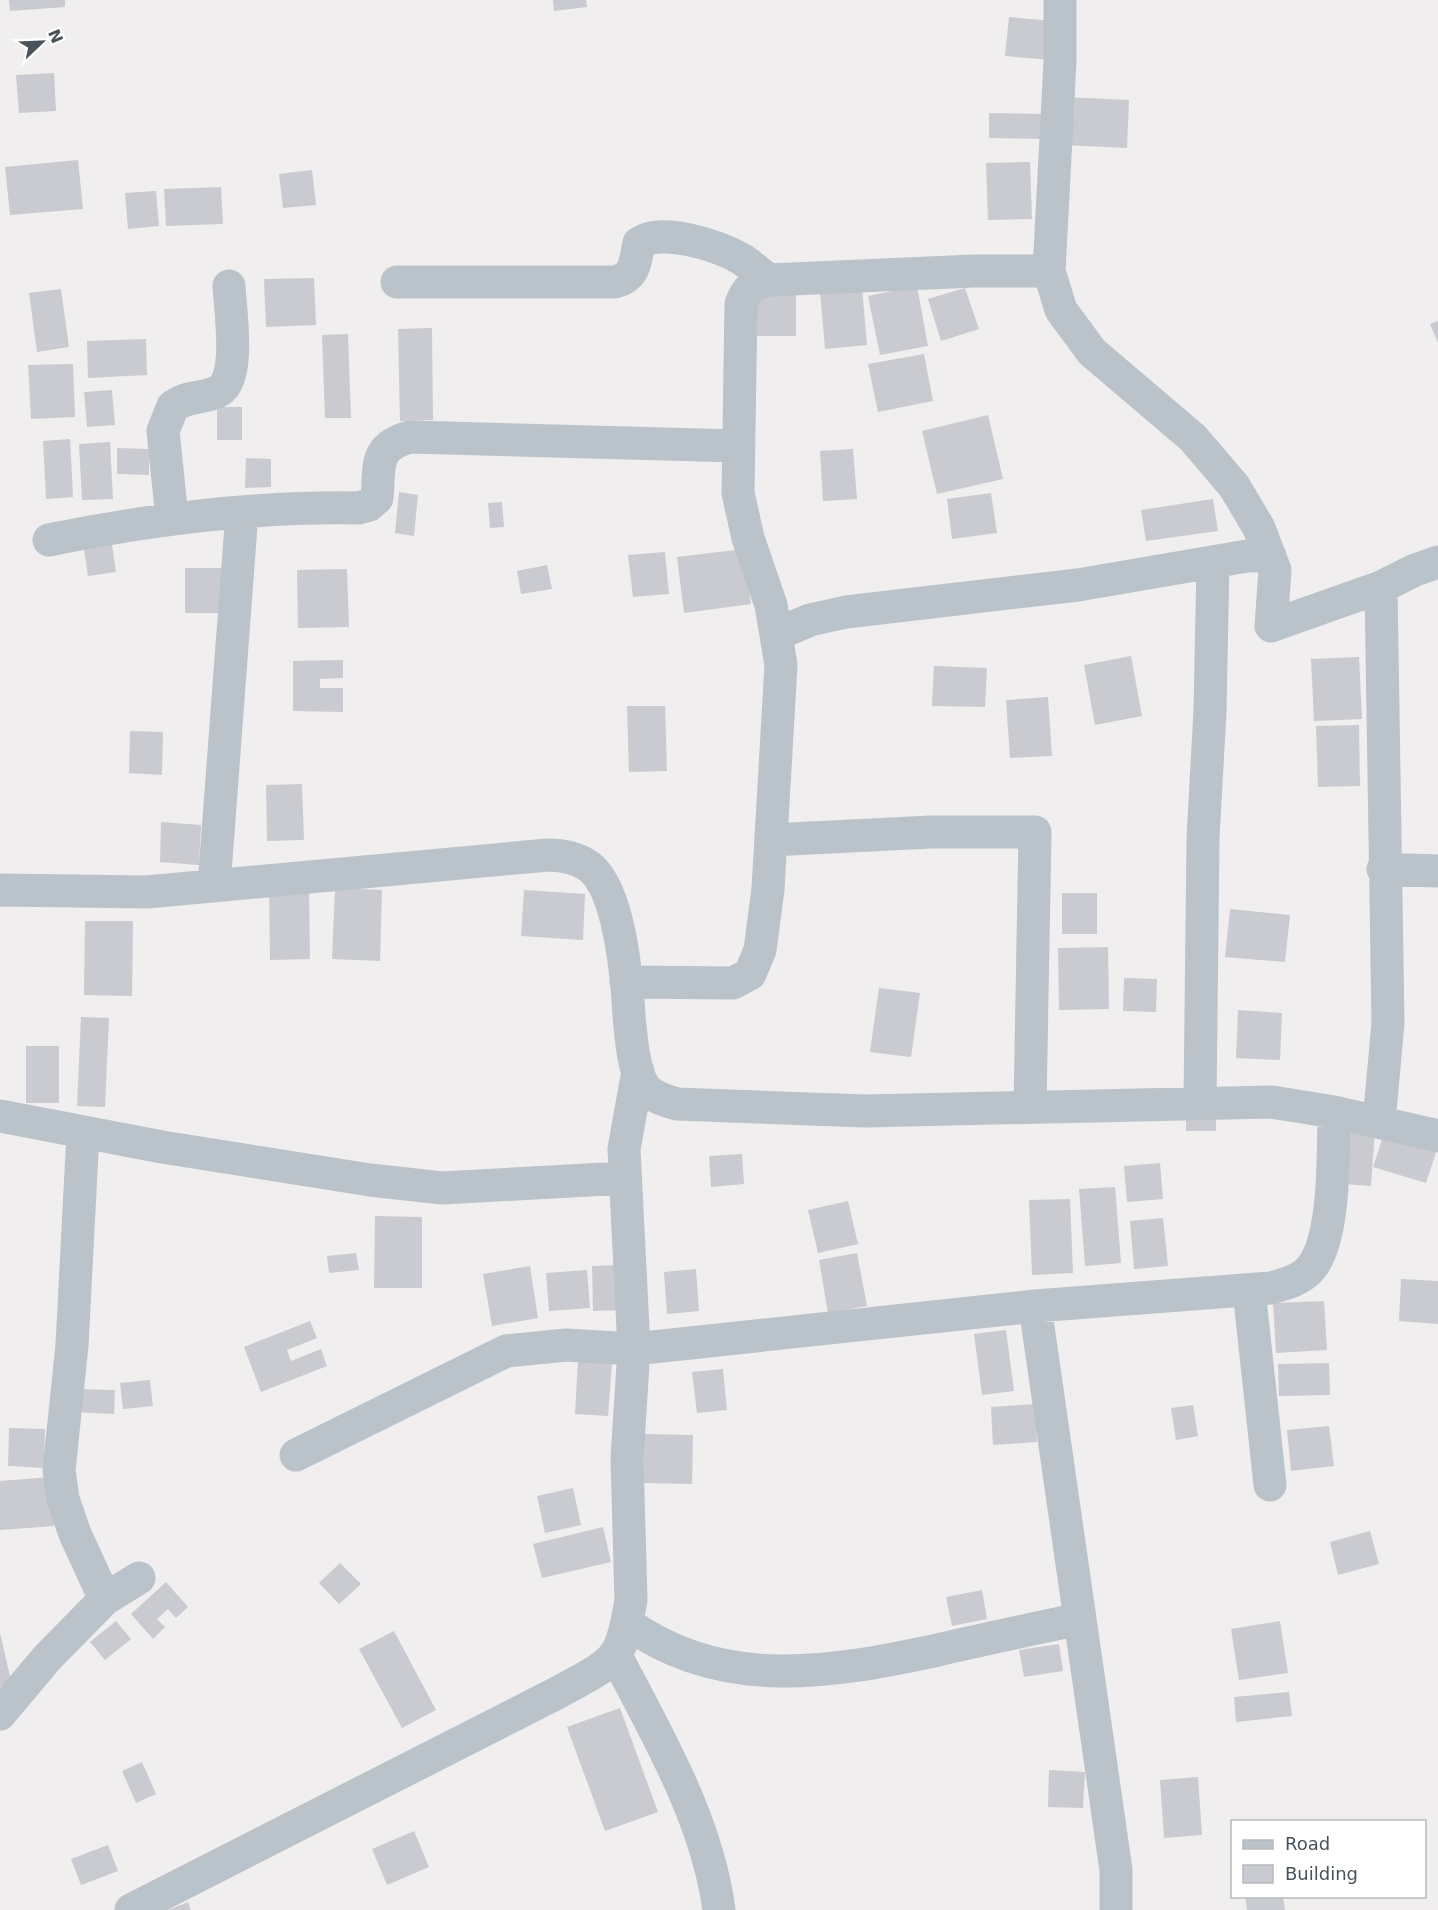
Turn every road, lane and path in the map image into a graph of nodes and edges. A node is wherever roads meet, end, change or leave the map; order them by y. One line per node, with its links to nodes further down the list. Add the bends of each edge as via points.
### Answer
1 (1060, 0): 2 (street)
2 (1048, 272): 3 (street, via 974,271); 10 (street, via 1060,310 1074,330 1092,351 1193,438 1234,486 1259,528)
3 (769, 280): 4 (street, via 742,259 707,245 648,236 639,243 632,273 615,282); 6 (street, via 753,284 741,304)
4 (397, 282)
5 (229, 286): 8 (street, via 233,364 226,387 173,406 163,431)
6 (739, 446): 7 (street, via 410,437 395,441 384,451 378,464 377,498 369,505); 14 (street, via 741,515)
7 (242, 512): 8 (street); 18 (street)
8 (172, 518): 9 (street)
9 (49, 540)
10 (1270, 556): 11 (street); 13 (street, via 1275,570 1271,626)
11 (1213, 562): 14 (street, via 1078,585 846,612 810,620); 22 (street, via 1203,838)
12 (1438, 562): 13 (street)
13 (1381, 588): 16 (street)
14 (777, 634): 15 (street, via 781,665)
15 (771, 840): 20 (street, via 760,950 750,974 733,983); 23 (street, via 932,832 1035,832)
16 (1383, 869): 17 (street); 26 (street, via 1388,1023)
17 (1438, 871)
18 (214, 886): 19 (street, via 147,892); 20 (street, via 566,855 589,866 604,885 611,902)
19 (0, 890)
20 (626, 982): 21 (street, via 631,1042)
21 (638, 1071): 23 (street, via 646,1090 677,1104 865,1111); 29 (street, via 624,1149)
22 (1200, 1103): 23 (street); 24 (street, via 1272,1102)
23 (1030, 1107)
24 (1334, 1112): 26 (street); 30 (street, via 1328,1230 1320,1251 1312,1267 1292,1283)
25 (0, 1116): 27 (street)
26 (1379, 1122): 28 (street)
27 (83, 1133): 29 (street, via 442,1188); 36 (street, via 72,1345 59,1470 63,1499 75,1534)
28 (1438, 1136)
29 (624, 1178): 32 (street)
30 (1249, 1290): 31 (street); 34 (street)
31 (1035, 1306): 32 (street); 37 (street)
32 (634, 1349): 33 (street, via 566,1345 507,1351); 38 (street, via 627,1458 631,1600)
33 (296, 1455)
34 (1270, 1485)
35 (139, 1578): 36 (street)
36 (105, 1599): 40 (street, via 47,1658)
37 (1080, 1619): 38 (street, via 856,1667 804,1672 760,1672 695,1658 655,1643); 43 (street, via 1116,1870)
38 (627, 1623): 39 (street)
39 (615, 1654): 41 (street, via 555,1694); 42 (street, via 651,1721 694,1817)
40 (0, 1714)
41 (131, 1910)
42 (719, 1910)
43 (1116, 1910)

